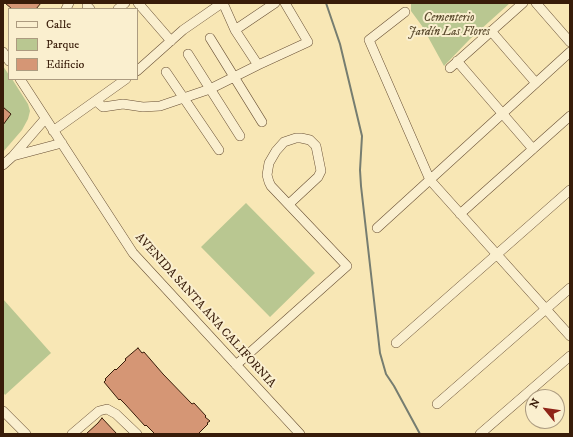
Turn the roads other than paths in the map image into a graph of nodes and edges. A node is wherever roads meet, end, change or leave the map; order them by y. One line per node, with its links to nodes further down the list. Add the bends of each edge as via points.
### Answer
1 (138, 3): 11 (street)
2 (223, 3): 8 (street); 11 (street, via 193,22)
3 (276, 3): 8 (street)
4 (285, 3): 16 (street, via 308,42)
5 (523, 3): 9 (street)
6 (536, 3): 12 (street)
7 (405, 12): 38 (street, via 369,40)
8 (235, 30): 16 (street)
9 (491, 31): 15 (street); 23 (street)
10 (210, 38): 20 (street)
11 (171, 41): 17 (street)
12 (570, 42)
13 (570, 52): 23 (street)
14 (188, 54): 24 (street)
15 (457, 61): 18 (street); 27 (street)
16 (258, 65): 20 (street)
17 (138, 68)
18 (450, 68)
19 (166, 72): 25 (street)
20 (234, 77): 24 (street); 30 (street)
21 (21, 80): 29 (street, AVENIDA SANTA ANA CALIFORNIA)
22 (125, 80): 26 (street)
23 (536, 83): 27 (street)
24 (210, 89): 25 (street); 32 (street)
25 (184, 98): 26 (street, via 152,107 124,104 103,107); 35 (street)
26 (96, 101): 31 (street)
27 (503, 114): 34 (street); 38 (street)
28 (570, 116): 34 (street)
29 (45, 119): 31 (street, AVENIDA SANTA ANA CALIFORNIA); 36 (street)
30 (262, 122)
31 (54, 131): 33 (street, AVENIDA SANTA ANA CALIFORNIA)
32 (240, 136)
33 (62, 143): 36 (street); 49 (street, AVENIDA SANTA ANA CALIFORNIA, via 133,253)
34 (533, 149): 41 (street)
35 (219, 150)
36 (13, 156): 37 (street)
37 (3, 165)
38 (430, 180): 41 (street); 42 (street)
39 (570, 190): 43 (street)
40 (289, 204): 40 (street, via 269,182 269,163 284,142 296,138 310,140 316,146 321,171 318,177); 49 (street, via 347,266)
41 (460, 214): 43 (street)
42 (377, 228)
43 (497, 255): 45 (street); 47 (street)
44 (570, 288): 45 (street)
45 (546, 309): 46 (street); 50 (street)
46 (570, 336)
47 (396, 343)
48 (570, 356): 56 (street)
49 (236, 365): 55 (street, AVENIDA SANTA ANA CALIFORNIA)
50 (437, 404)
51 (3, 411): 52 (street)
52 (23, 433)
53 (72, 434): 54 (street, via 99,411 107,409)
54 (137, 434)
55 (300, 434)
56 (480, 434)

